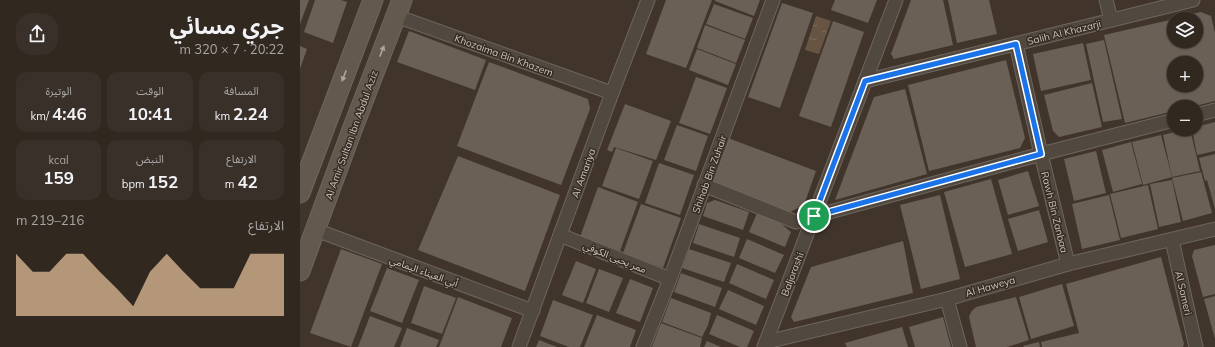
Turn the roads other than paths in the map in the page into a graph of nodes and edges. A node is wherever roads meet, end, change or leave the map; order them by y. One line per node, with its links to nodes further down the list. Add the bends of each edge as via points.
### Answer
1 (372, 0): 15 (street, one-way to 15)
2 (648, 0): 11 (street, Al Amariya)
3 (773, 0): 20 (street, Shihab Bin Zuhair)
4 (896, 0): 10 (street, Baljorashi)
5 (1106, 0): 8 (street)
6 (1193, 0): 8 (street, Salih Al Khazarji)
7 (399, 8): 11 (street, Khozaima Bin Khazem); 16 (street, Al Amir Sultan Ibn Abdul Aziz, one-way to 7)
8 (1111, 20): 9 (street, Salih Al Khazarji)
9 (1016, 44): 10 (street, Salih Al Khazarji); 17 (street, Rawh Bin Zanbaa)
10 (865, 81): 22 (street, Baljorashi)
11 (612, 94): 25 (street, Al Amariya)
12 (1215, 110): 13 (street)
13 (1203, 113)
14 (1167, 122): 17 (street)
15 (326, 125): 16 (street, via 326,135 336,142 342,142); 18 (street)
16 (352, 130): 19 (street, Al Amir Sultan Ibn Abdul Aziz)
17 (1041, 154): 22 (street); 27 (street, Rawh Bin Zanbaa)
18 (311, 163): 19 (street, via 320,151 330,152 337,159); 21 (street)
19 (338, 170): 24 (street, Al Amir Sultan Ibn Abdul Aziz)
20 (704, 185): 22 (street, via 796,222); 29 (street, Shihab Bin Zuhair)
21 (300, 193)
22 (814, 216): 32 (street, Baljorashi)
23 (1215, 229): 26 (street, Al Haweya)
24 (316, 230): 28 (street, Al Amir Sultan Ibn Abdul Aziz); 31 (street, أبي العيناء اليمامي)
25 (560, 235): 29 (street, ممر يحيى الكوفي); 31 (street, Al Amariya)
26 (1172, 240): 27 (street, Al Haweya); 36 (street, Al Sameri)
27 (1068, 264): 30 (street, Al Haweya)
28 (300, 271)
29 (670, 279): 34 (street, Shihab Bin Zuhair)
30 (947, 299): 32 (street, Al Haweya); 35 (street)
31 (533, 311): 33 (street, Al Amariya)
32 (765, 345)
33 (519, 347)
34 (643, 347)
35 (960, 347)
36 (1196, 347)

